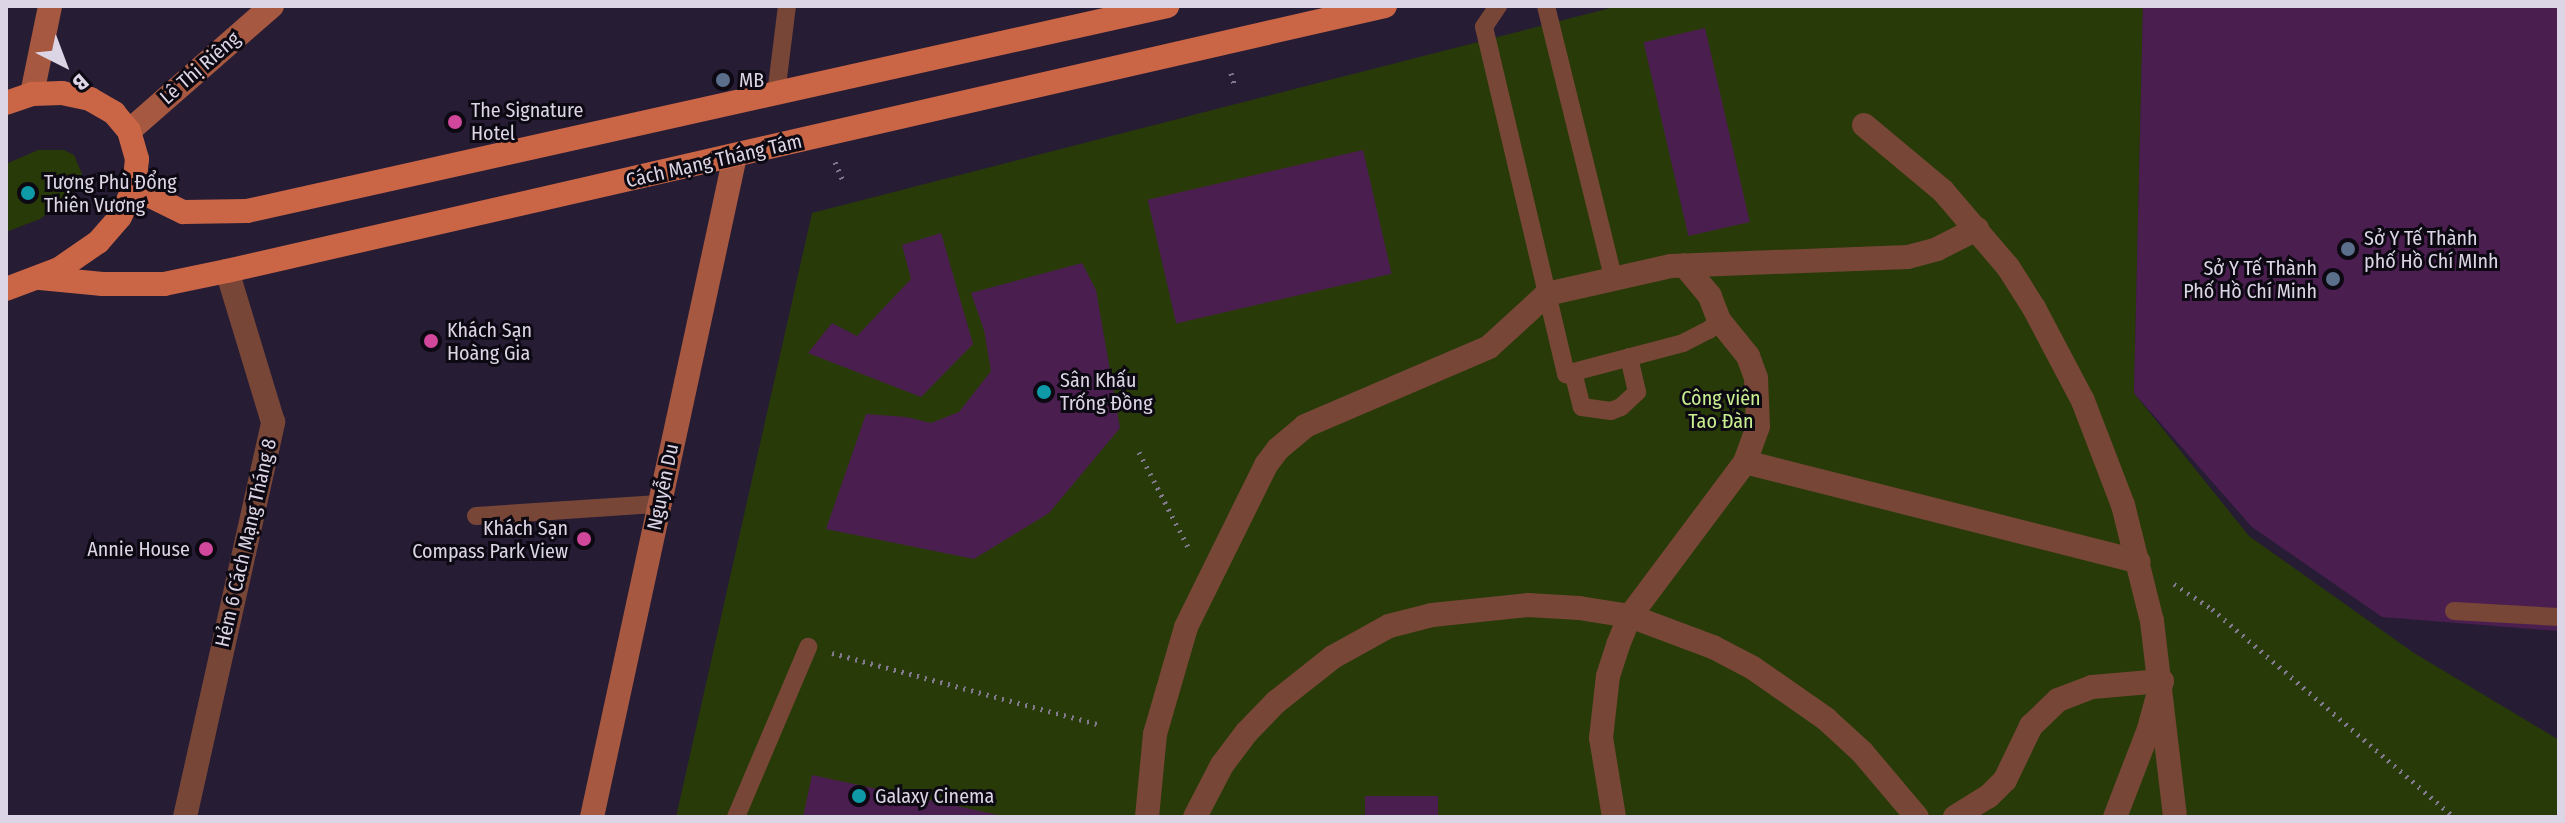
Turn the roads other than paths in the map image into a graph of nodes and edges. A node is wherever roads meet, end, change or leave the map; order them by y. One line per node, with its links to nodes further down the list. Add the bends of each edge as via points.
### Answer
1 (50, 6): 8 (street)
2 (272, 6): 12 (street, Lê Thị Riêng)
3 (787, 6): 9 (lane)
4 (1167, 6): 9 (main road)
5 (1385, 6): 13 (main road, Cách Mạng Tháng Tám)
6 (1498, 6): 21 (lane, via 1484,27)
7 (1546, 6): 18 (lane)
8 (32, 94): 10 (main road); 12 (main road, via 90,99 114,113)
9 (776, 94): 14 (main road, via 247,211 183,212)
10 (6, 103)
11 (1864, 125): 15 (street, via 1924,174)
12 (129, 131): 14 (main road, via 137,159)
13 (735, 156): 17 (main road, Cách Mạng Tháng Tám); 26 (street, Nguyễn Du)
14 (134, 188): 19 (main road, via 120,217 98,242)
15 (1977, 229): 16 (street, via 1908,257); 28 (street, via 2034,308 2083,401)
16 (1684, 265): 18 (street); 22 (street, via 1710,296)
17 (227, 271): 19 (main road, Cách Mạng Tháng Tám, via 164,284); 34 (street, Hẻm 6 Cách Mạng Tháng 8, via 273,422)
18 (1613, 277): 21 (street)
19 (40, 278): 20 (main road)
20 (6, 289)
21 (1547, 294): 24 (lane, via 1566,374); 37 (street, via 1489,347 1319,418 1291,437 1266,465 1186,627 1168,679 1155,734)
22 (1719, 320): 23 (lane, via 1697,337); 25 (street, via 1736,336 1756,378 1758,426)
23 (1629, 357): 24 (lane); 24 (lane, via 1637,392 1611,411 1582,407)
24 (1573, 372)
25 (1745, 462): 28 (street); 30 (street)
26 (659, 504): 27 (lane); 35 (street, Nguyễn Du)
27 (476, 516)
28 (2139, 562): 33 (street)
29 (2454, 611): 31 (lane)
30 (1630, 616): 38 (street, via 1528,605 1447,612 1389,626 1333,657 1276,702 1222,765); 39 (street, via 1603,706 1604,771); 40 (street, via 1713,647 1790,692 1862,752)
31 (2559, 617)
32 (808, 647): 36 (lane)
33 (2162, 681): 41 (street, via 2092,687 2058,700 2031,726 2005,780); 42 (street); 43 (street)
34 (185, 817)
35 (592, 817)
36 (736, 817)
37 (1147, 817)
38 (1195, 817)
39 (1614, 817)
40 (1917, 817)
41 (1955, 817)
42 (2115, 817)
43 (2175, 817)

